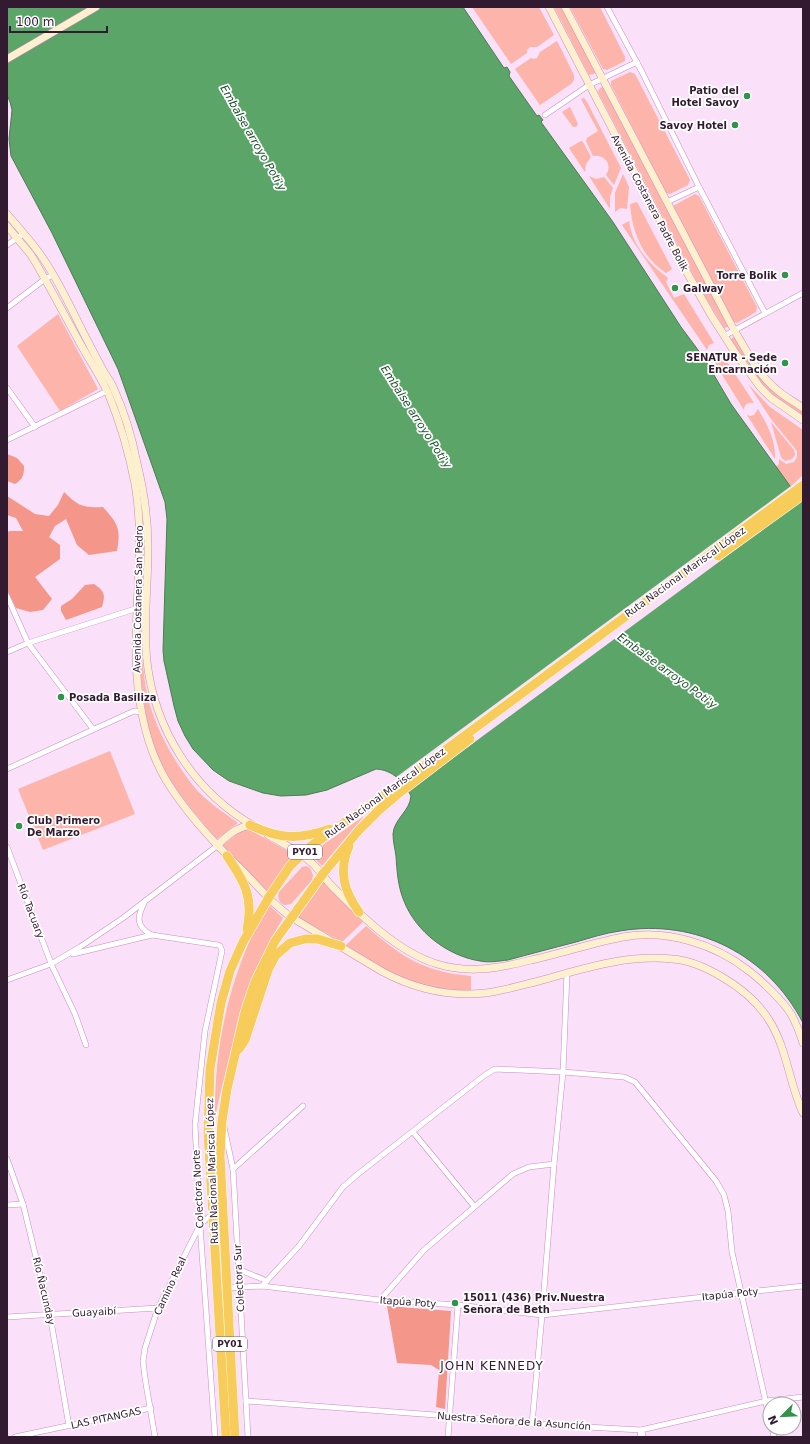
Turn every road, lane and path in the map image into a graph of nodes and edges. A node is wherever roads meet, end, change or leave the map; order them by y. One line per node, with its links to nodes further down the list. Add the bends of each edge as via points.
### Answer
1 (96, 7): 5 (main road)
2 (549, 7): 8 (main road, Avenida Costanera Padre Bolik)
3 (565, 7): 7 (main road, Avenida Costanera Padre Bolik)
4 (607, 7): 6 (street)
5 (7, 59)
6 (637, 62): 7 (street); 10 (street)
7 (602, 79): 8 (street); 11 (main road, Avenida Costanera Padre Bolik)
8 (589, 85): 9 (street); 23 (main road, Avenida Costanera Padre Bolik, via 685,269)
9 (545, 115)
10 (699, 187): 11 (street); 21 (street)
11 (667, 202): 22 (main road, Avenida Costanera Padre Bolik)
12 (7, 214): 14 (main road, Avenida Costanera San Pedro)
13 (7, 226): 15 (main road, Avenida Costanera San Pedro)
14 (24, 234): 15 (street); 17 (main road, Avenida Costanera San Pedro)
15 (17, 238): 16 (street); 18 (main road, Avenida Costanera San Pedro)
16 (7, 245)
17 (53, 275): 18 (street); 39 (main road, Avenida Costanera San Pedro, via 113,386 138,462 147,524 147,662 163,725 181,758 200,784)
18 (45, 279): 20 (street); 25 (main road, Avenida Costanera San Pedro)
19 (803, 293): 21 (street)
20 (7, 308)
21 (765, 313): 22 (street)
22 (734, 330): 23 (street); 26 (main road, Avenida Costanera Padre Bolik, via 769,383)
23 (724, 336): 27 (main road, Avenida Costanera Padre Bolik, via 766,393)
24 (7, 388): 28 (street)
25 (107, 391): 28 (street); 32 (main road, Avenida Costanera San Pedro, via 124,438 135,484 140,547)
26 (803, 408)
27 (803, 420)
28 (35, 427): 29 (street)
29 (7, 440)
30 (802, 491): 38 (highway, Ruta Nacional Mariscal López / PY01)
31 (7, 596): 33 (street)
32 (138, 608): 33 (street); 35 (main road, Avenida Costanera San Pedro, via 136,673)
33 (28, 643): 34 (street); 36 (street)
34 (7, 652)
35 (141, 712): 36 (street, via 134,711); 42 (main road, Avenida Costanera San Pedro, via 151,747 165,779)
36 (93, 729): 37 (street)
37 (7, 769)
38 (396, 791): 40 (highway, Ruta Nacional Mariscal López / PY01); 41 (highway, Ruta Nacional Mariscal López / PY01)
39 (250, 824): 40 (highway, via 266,832 287,837 308,835); 42 (main road, via 231,832); 44 (main road, Avenida Costanera San Pedro)
40 (339, 827): 44 (highway, Ruta Nacional Mariscal López / PY01)
41 (359, 830): 46 (highway, Ruta Nacional Mariscal López / PY01); 49 (highway, via 346,854 343,871 346,890)
42 (217, 846): 45 (main road, Avenida Costanera San Pedro); 48 (street)
43 (7, 847): 55 (street, Río Tacuary)
44 (301, 855): 46 (main road, Avenida Costanera San Pedro); 47 (highway, Ruta Nacional Mariscal López / PY01)
45 (227, 856): 47 (main road, Avenida Costanera San Pedro); 52 (highway, via 242,878 249,898 250,916)
46 (322, 875): 49 (main road, Avenida Costanera San Pedro); 50 (highway, Ruta Nacional Mariscal López / PY01)
47 (268, 897): 50 (main road, Avenida Costanera San Pedro); 52 (highway, Ruta Nacional Mariscal López / PY01)
48 (146, 901): 51 (street, via 140,911 140,926); 54 (street)
49 (359, 912): 58 (main road, Avenida Costanera San Pedro, via 401,948 450,968 474,970 500,967 636,936 661,936 700,944 743,966 763,984 790,1014)
50 (291, 917): 53 (main road, Avenida Costanera San Pedro); 60 (highway, Ruta Nacional Mariscal López / PY01, via 255,982)
51 (152, 935): 54 (street); 73 (street, Colectora Norte, via 218,945 222,950 205,1031 195,1125)
52 (243, 942): 72 (highway, Ruta Nacional Mariscal López / PY01, via 230,971 221,1003 210,1069 208,1133)
53 (342, 946): 56 (main road, Avenida Costanera San Pedro, via 396,979 442,993 491,992); 60 (highway, via 317,939 305,939 290,943 276,955 268,970 245,1040)
54 (64, 957): 55 (street)
55 (51, 964): 57 (street); 59 (street, Río Tacuary, via 75,1014)
56 (567, 973): 61 (street); 63 (main road, Avenida Costanera San Pedro, via 610,962 672,958 698,965 740,988 760,1007 778,1036)
57 (7, 980)
58 (803, 1043)
59 (86, 1045)
60 (235, 1054): 64 (highway, Ruta Nacional Mariscal López / PY01)
61 (563, 1072): 65 (street, via 495,1070 485,1075); 67 (street); 82 (street, via 624,1077 635,1082 716,1181 724,1195 728,1211 732,1252)
62 (303, 1106): 68 (street)
63 (803, 1113)
64 (222, 1121): 68 (street, Colectora Sur); 75 (highway, Ruta Nacional Mariscal López / PY01, via 220,1156)
65 (413, 1132): 71 (street); 77 (street, via 343,1187 299,1246)
66 (7, 1159): 69 (street, Río Ñacunday)
67 (554, 1164): 71 (street, via 529,1167 513,1174); 87 (street)
68 (233, 1169): 74 (street, Colectora Sur)
69 (23, 1204): 70 (street); 86 (street, Río Ñacunday)
70 (7, 1205)
71 (474, 1206): 83 (street, via 424,1250)
72 (213, 1214): 73 (street, Camino Real); 100 (highway, Ruta Nacional Mariscal López / PY01)
73 (200, 1225): 85 (street, Camino Real); 99 (street, Colectora Norte)
74 (236, 1229): 75 (street); 76 (street, Colectora Sur)
75 (224, 1230): 81 (highway, Ruta Nacional Mariscal López / PY01)
76 (238, 1269): 77 (street); 80 (street, Colectora Sur)
77 (267, 1281): 78 (street)
78 (262, 1286): 80 (street, Itapúa Poty); 83 (street, Itapúa Poty)
79 (803, 1286): 82 (street, Itapúa Poty)
80 (240, 1287): 81 (street, Itapúa Poty); 90 (street, Colectora Sur)
81 (227, 1288): 101 (highway, Ruta Nacional Mariscal López / PY01)
82 (740, 1292): 87 (street, Itapúa Poty); 89 (street)
83 (380, 1300): 84 (street, Itapúa Poty)
84 (458, 1305): 87 (street, Itapúa Poty); 93 (street)
85 (158, 1308): 86 (street, Guayaibí); 92 (street, Camino Real, via 143,1361)
86 (50, 1315): 88 (street, Guayaibí); 95 (street, Río Ñacunday)
87 (542, 1315): 94 (street)
88 (7, 1317)
89 (765, 1396)
90 (246, 1401): 93 (street, Nuestra Señora de la Asunción); 102 (street, Colectora Sur)
91 (762, 1402): 96 (street, Nuestra Señora de la Asunción)
92 (151, 1408): 95 (street, LAS PITANGAS); 98 (street, Camino Real)
93 (449, 1416): 94 (street, Nuestra Señora de la Asunción); 103 (street)
94 (532, 1424): 96 (street, Nuestra Señora de la Asunción)
95 (69, 1426): 97 (street, LAS PITANGAS)
96 (641, 1434)
97 (15, 1437)
98 (155, 1437)
99 (215, 1437)
100 (226, 1437)
101 (235, 1437)
102 (248, 1437)
103 (448, 1437)

